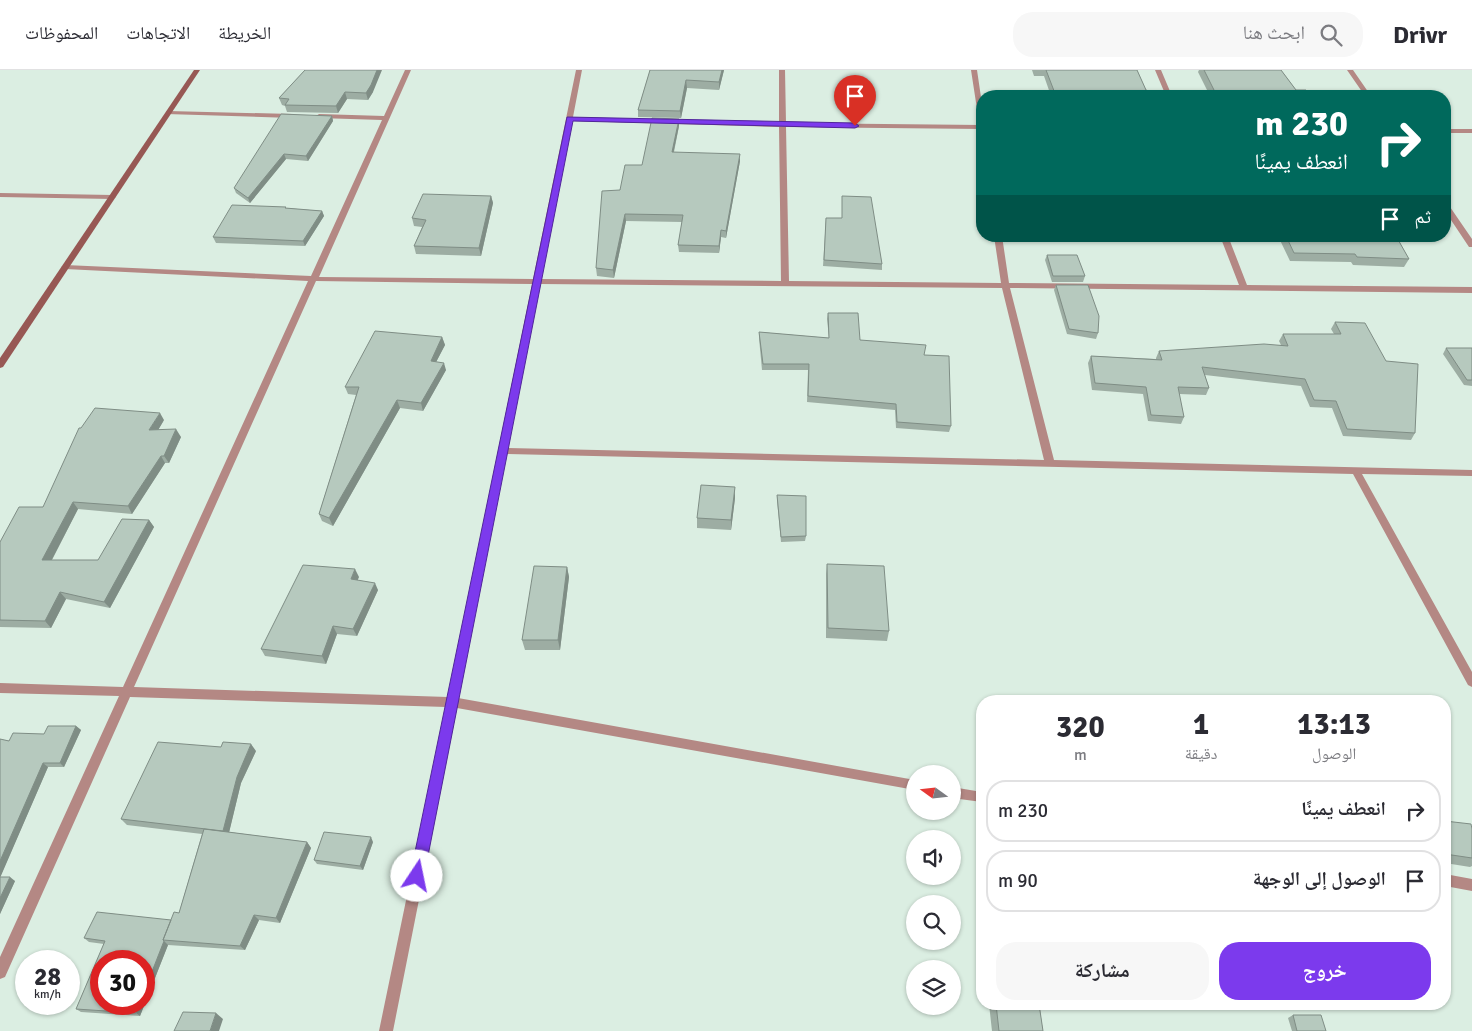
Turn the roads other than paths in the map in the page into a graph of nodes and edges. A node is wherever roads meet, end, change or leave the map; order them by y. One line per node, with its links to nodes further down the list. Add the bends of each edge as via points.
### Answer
1 (196, 70): 11 (street)
2 (408, 70): 14 (street)
3 (579, 70): 15 (street)
4 (782, 70): 16 (street)
5 (974, 70): 8 (street)
6 (1158, 70): 9 (street)
7 (1350, 70): 10 (street)
8 (977, 90)
9 (1166, 90)
10 (1364, 90)
11 (168, 113): 12 (street); 21 (street)
12 (297, 116)
13 (307, 116): 14 (street)
14 (386, 118): 27 (street)
15 (569, 119): 16 (street); 28 (street)
16 (782, 125): 17 (street); 29 (street)
17 (976, 127)
18 (1451, 131): 19 (street)
19 (1472, 131)
20 (0, 195): 21 (street)
21 (112, 197): 26 (street)
22 (1451, 215): 25 (street)
23 (999, 242): 30 (street)
24 (1226, 242): 31 (street)
25 (1472, 245)
26 (65, 267): 27 (street); 33 (street)
27 (314, 278): 28 (street); 40 (street)
28 (536, 281): 29 (street); 34 (street)
29 (785, 284): 30 (street)
30 (1005, 286): 31 (street); 35 (street)
31 (1244, 288): 32 (street)
32 (1472, 290)
33 (0, 365)
34 (502, 451): 35 (street); 41 (street)
35 (1050, 464): 36 (street)
36 (1356, 471): 37 (street); 38 (street)
37 (1472, 473)
38 (1472, 682)
39 (0, 688): 40 (street)
40 (126, 692): 41 (street); 47 (street)
41 (452, 702): 42 (street); 48 (street)
42 (906, 783)
43 (961, 794): 44 (street)
44 (976, 796)
45 (1451, 881): 46 (street)
46 (1472, 885)
47 (0, 972)
48 (386, 1031)

